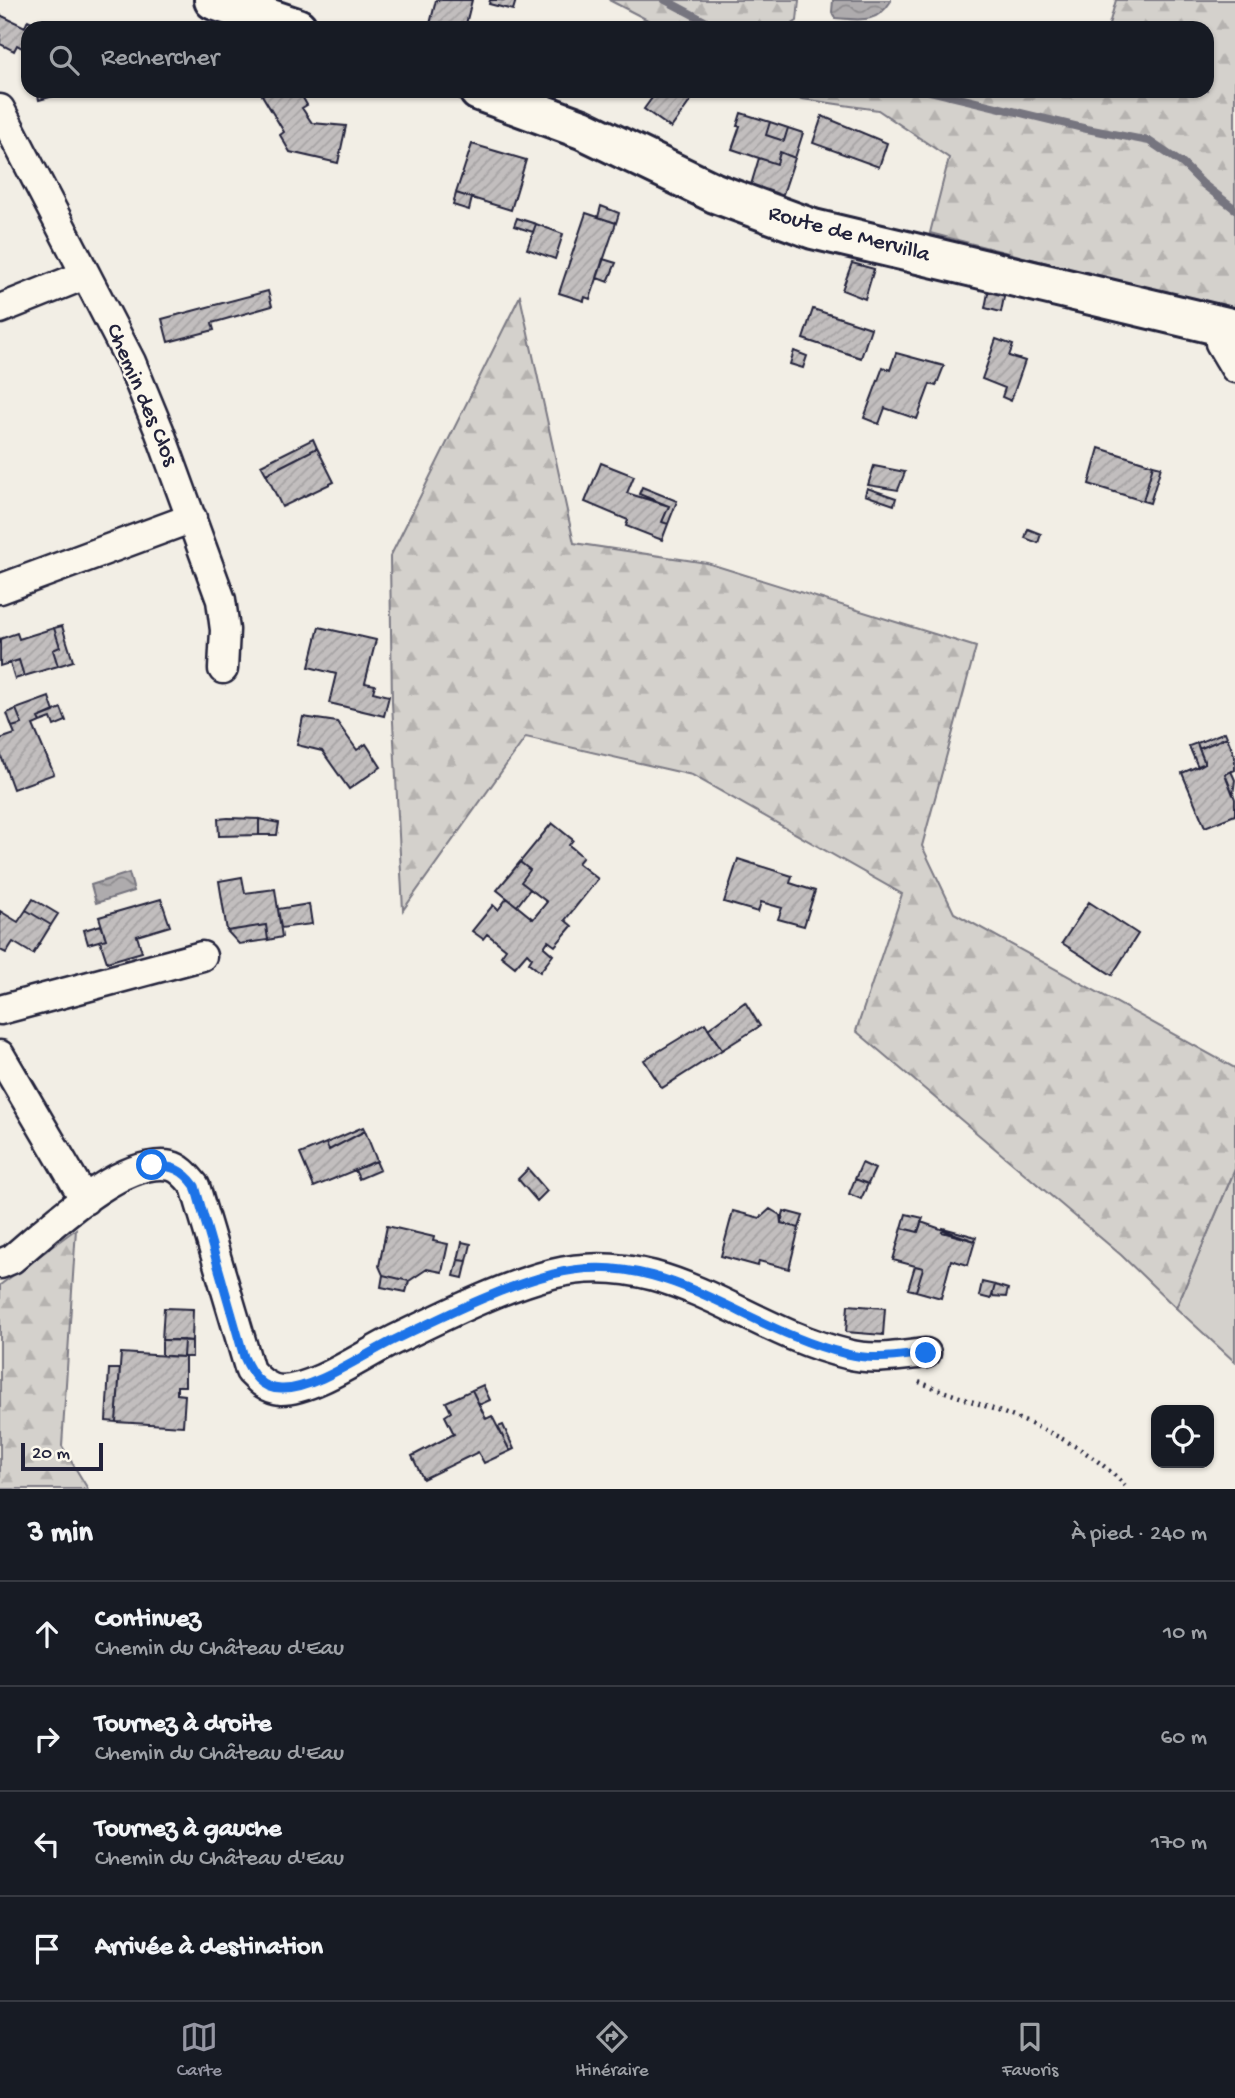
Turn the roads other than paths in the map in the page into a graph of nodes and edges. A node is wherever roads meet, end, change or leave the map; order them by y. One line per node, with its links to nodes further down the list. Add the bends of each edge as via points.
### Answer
1 (214, 0): 2 (street)
2 (287, 16)
3 (498, 98): 7 (street, Route de Mervilla, via 582,129 715,193 813,229)
4 (0, 109): 5 (street, Chemin des Clos)
5 (85, 275): 6 (street); 9 (street, Chemin des Clos, via 131,362)
6 (0, 309)
7 (1230, 327): 8 (street, via 1220,343)
8 (1235, 368)
9 (192, 518): 10 (street); 11 (street, Chemin des Clos, via 221,600)
10 (0, 589)
11 (223, 669)
12 (202, 956): 13 (street)
13 (0, 1010)
14 (0, 1055): 15 (street)
15 (85, 1200): 16 (street); 17 (street, via 131,1172 152,1165 172,1166 186,1175 195,1186 244,1357 262,1384 278,1390 309,1383 518,1285 589,1268 644,1271 811,1344 850,1355 885,1358)
16 (0, 1264)
17 (926, 1353)

